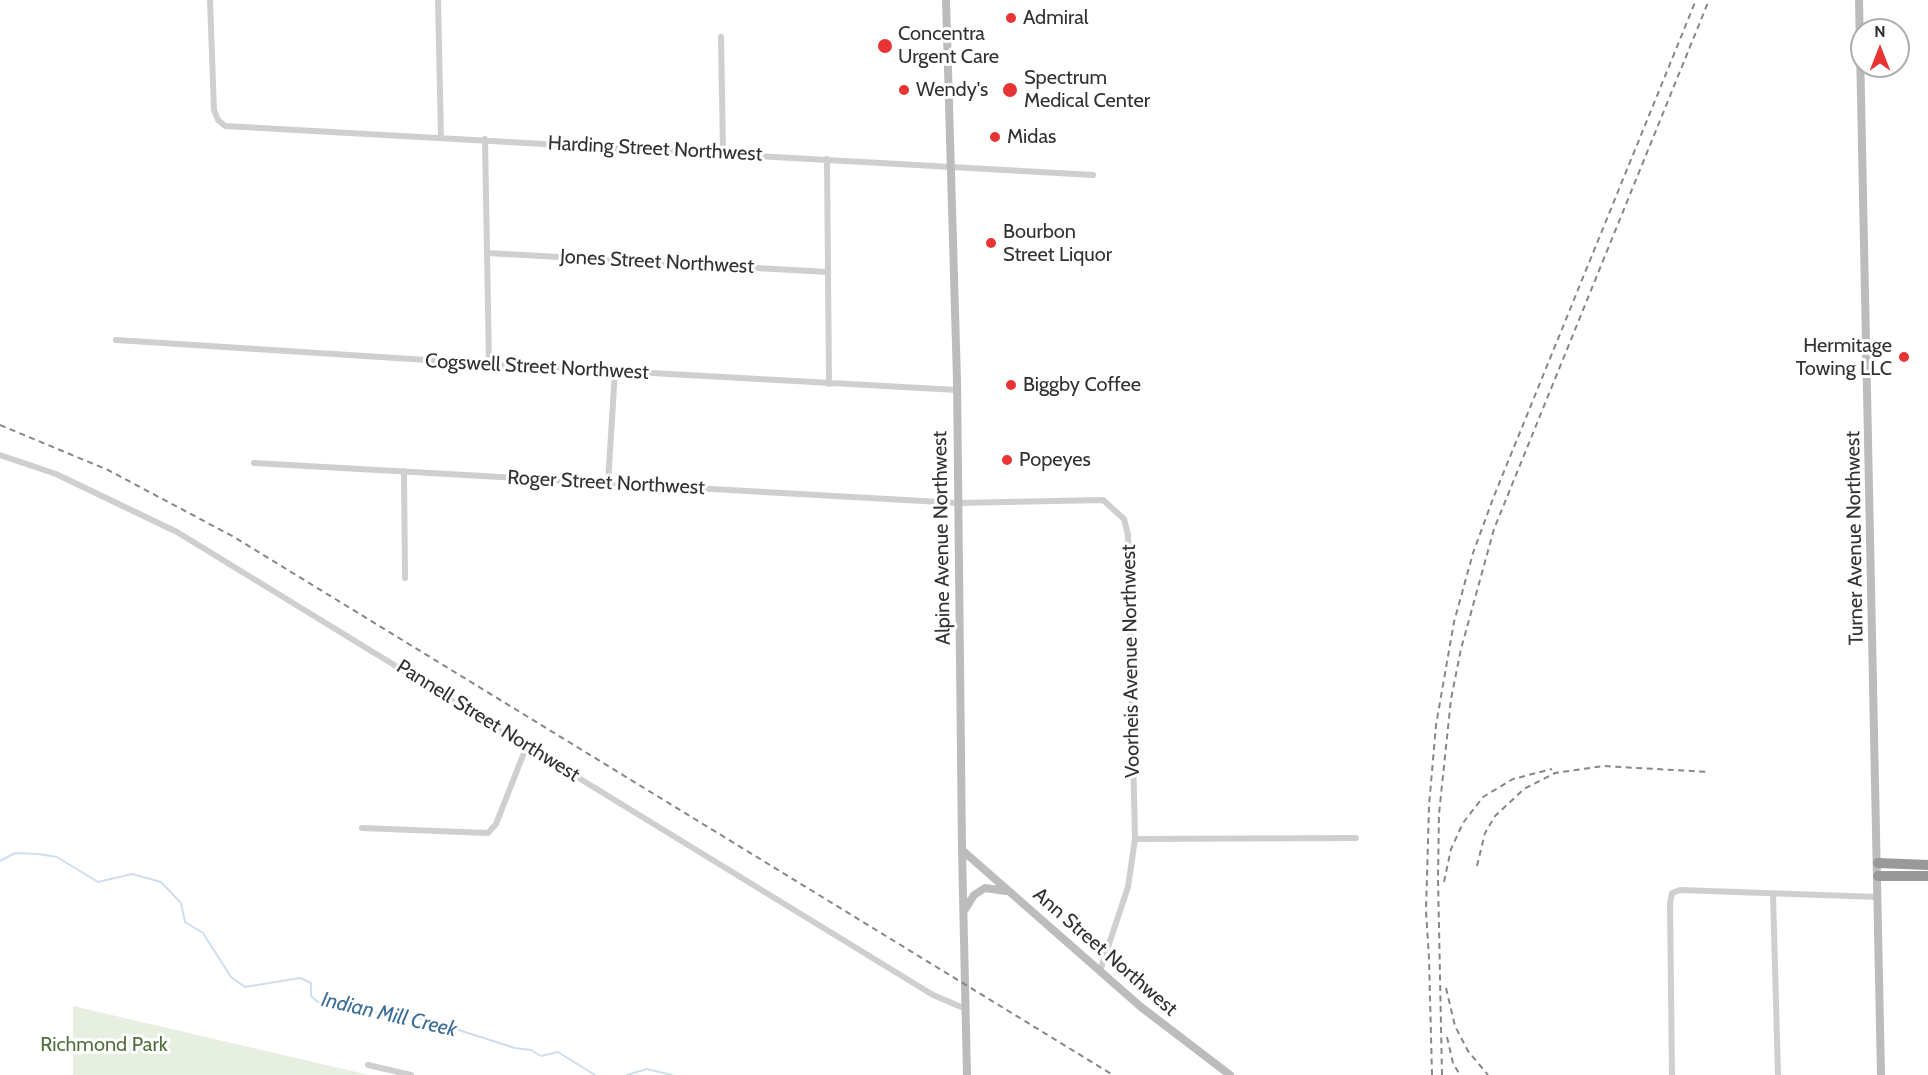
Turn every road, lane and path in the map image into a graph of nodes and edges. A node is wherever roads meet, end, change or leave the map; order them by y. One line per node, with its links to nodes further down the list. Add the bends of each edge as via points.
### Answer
1 (210, 0): 6 (street, Harding Street Northwest, via 214,110 225,126)
2 (438, 0): 6 (street)
3 (946, 0): 10 (main road, Alpine Avenue Northwest)
4 (1859, 0): 30 (main road, Turner Avenue Northwest)
5 (721, 37): 8 (street)
6 (441, 138): 7 (street, Harding Street Northwest)
7 (485, 139): 8 (street, Harding Street Northwest); 12 (street)
8 (723, 153): 9 (street, Harding Street Northwest)
9 (827, 159): 10 (street, Harding Street Northwest); 13 (street)
10 (952, 167): 11 (street, Harding Street Northwest); 18 (main road, Alpine Avenue Northwest)
11 (1093, 175)
12 (487, 253): 13 (street, Jones Street Northwest); 15 (street)
13 (828, 272): 17 (street)
14 (117, 340): 15 (street, Cogswell Street Northwest)
15 (489, 364): 16 (street, Cogswell Street Northwest)
16 (615, 371): 17 (street, Cogswell Street Northwest); 22 (street)
17 (829, 384): 18 (street, Cogswell Street Northwest)
18 (957, 390): 23 (main road, Alpine Avenue Northwest)
19 (0, 455): 25 (street, Pannell Street Northwest, via 56,474 177,532)
20 (254, 463): 21 (street, Roger Street Northwest)
21 (404, 471): 22 (street, Roger Street Northwest); 24 (street)
22 (608, 483): 23 (street, Roger Street Northwest)
23 (958, 503): 27 (street, Voorheis Avenue Northwest, via 1103,500 1124,519 1128,535); 29 (main road, Alpine Avenue Northwest)
24 (405, 578)
25 (527, 745): 26 (street, via 496,825 483,834); 39 (street, Pannell Street Northwest, via 933,994)
26 (362, 828)
27 (1135, 838): 28 (street); 38 (street, Voorheis Avenue Northwest, via 1128,887)
28 (1356, 838)
29 (962, 850): 34 (main road, Ann Street Northwest); 37 (main road, Alpine Avenue Northwest)
30 (1878, 863): 31 (highway); 32 (main road, Turner Avenue Northwest)
31 (1928, 865)
32 (1878, 876): 33 (highway); 36 (main road, Turner Avenue Northwest)
33 (1928, 876)
34 (1012, 894): 37 (main road, via 985,888 974,895); 38 (main road, Ann Street Northwest)
35 (1773, 894): 36 (street); 44 (street, via 1680,890 1672,894); 45 (street)
36 (1878, 897): 46 (main road, Turner Avenue Northwest)
37 (964, 911): 39 (main road, Alpine Avenue Northwest)
38 (1100, 971): 43 (main road, Ann Street Northwest)
39 (966, 1009): 42 (main road, Alpine Avenue Northwest)
40 (368, 1065): 41 (street)
41 (411, 1075)
42 (967, 1075)
43 (1230, 1075)
44 (1672, 1075)
45 (1778, 1075)
46 (1881, 1075)

